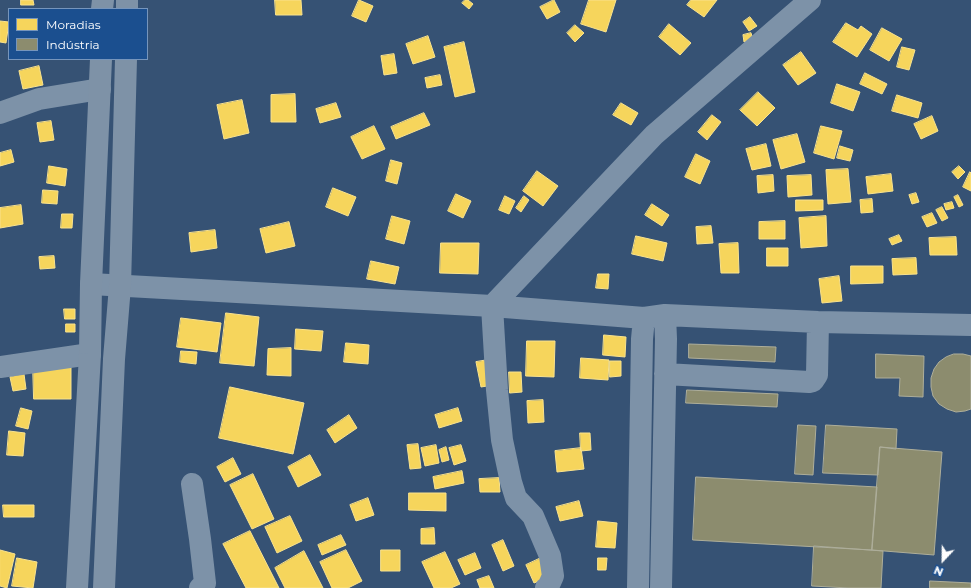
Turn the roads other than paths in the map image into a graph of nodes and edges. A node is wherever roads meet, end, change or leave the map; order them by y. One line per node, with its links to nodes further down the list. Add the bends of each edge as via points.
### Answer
1 (810, 0): 8 (street, via 654,135)
2 (101, 60): 4 (highway)
3 (126, 60): 7 (highway)
4 (100, 89): 5 (street, via 39,98); 6 (highway)
5 (0, 113)
6 (91, 284): 7 (street); 12 (highway)
7 (120, 286): 8 (street); 17 (highway, via 114,359)
8 (492, 306): 9 (street); 19 (street, via 496,390 502,440 516,498 533,516 550,556 553,576)
9 (654, 316): 10 (street); 14 (street); 20 (street, via 642,339)
10 (818, 322): 11 (street); 14 (street, via 817,375 810,382)
11 (971, 325)
12 (90, 354): 13 (street); 16 (highway)
13 (0, 367)
14 (665, 374): 21 (street)
15 (192, 484): 18 (street, via 205,583)
16 (77, 588)
17 (104, 588)
18 (200, 588)
19 (546, 588)
20 (638, 588)
21 (661, 588)

